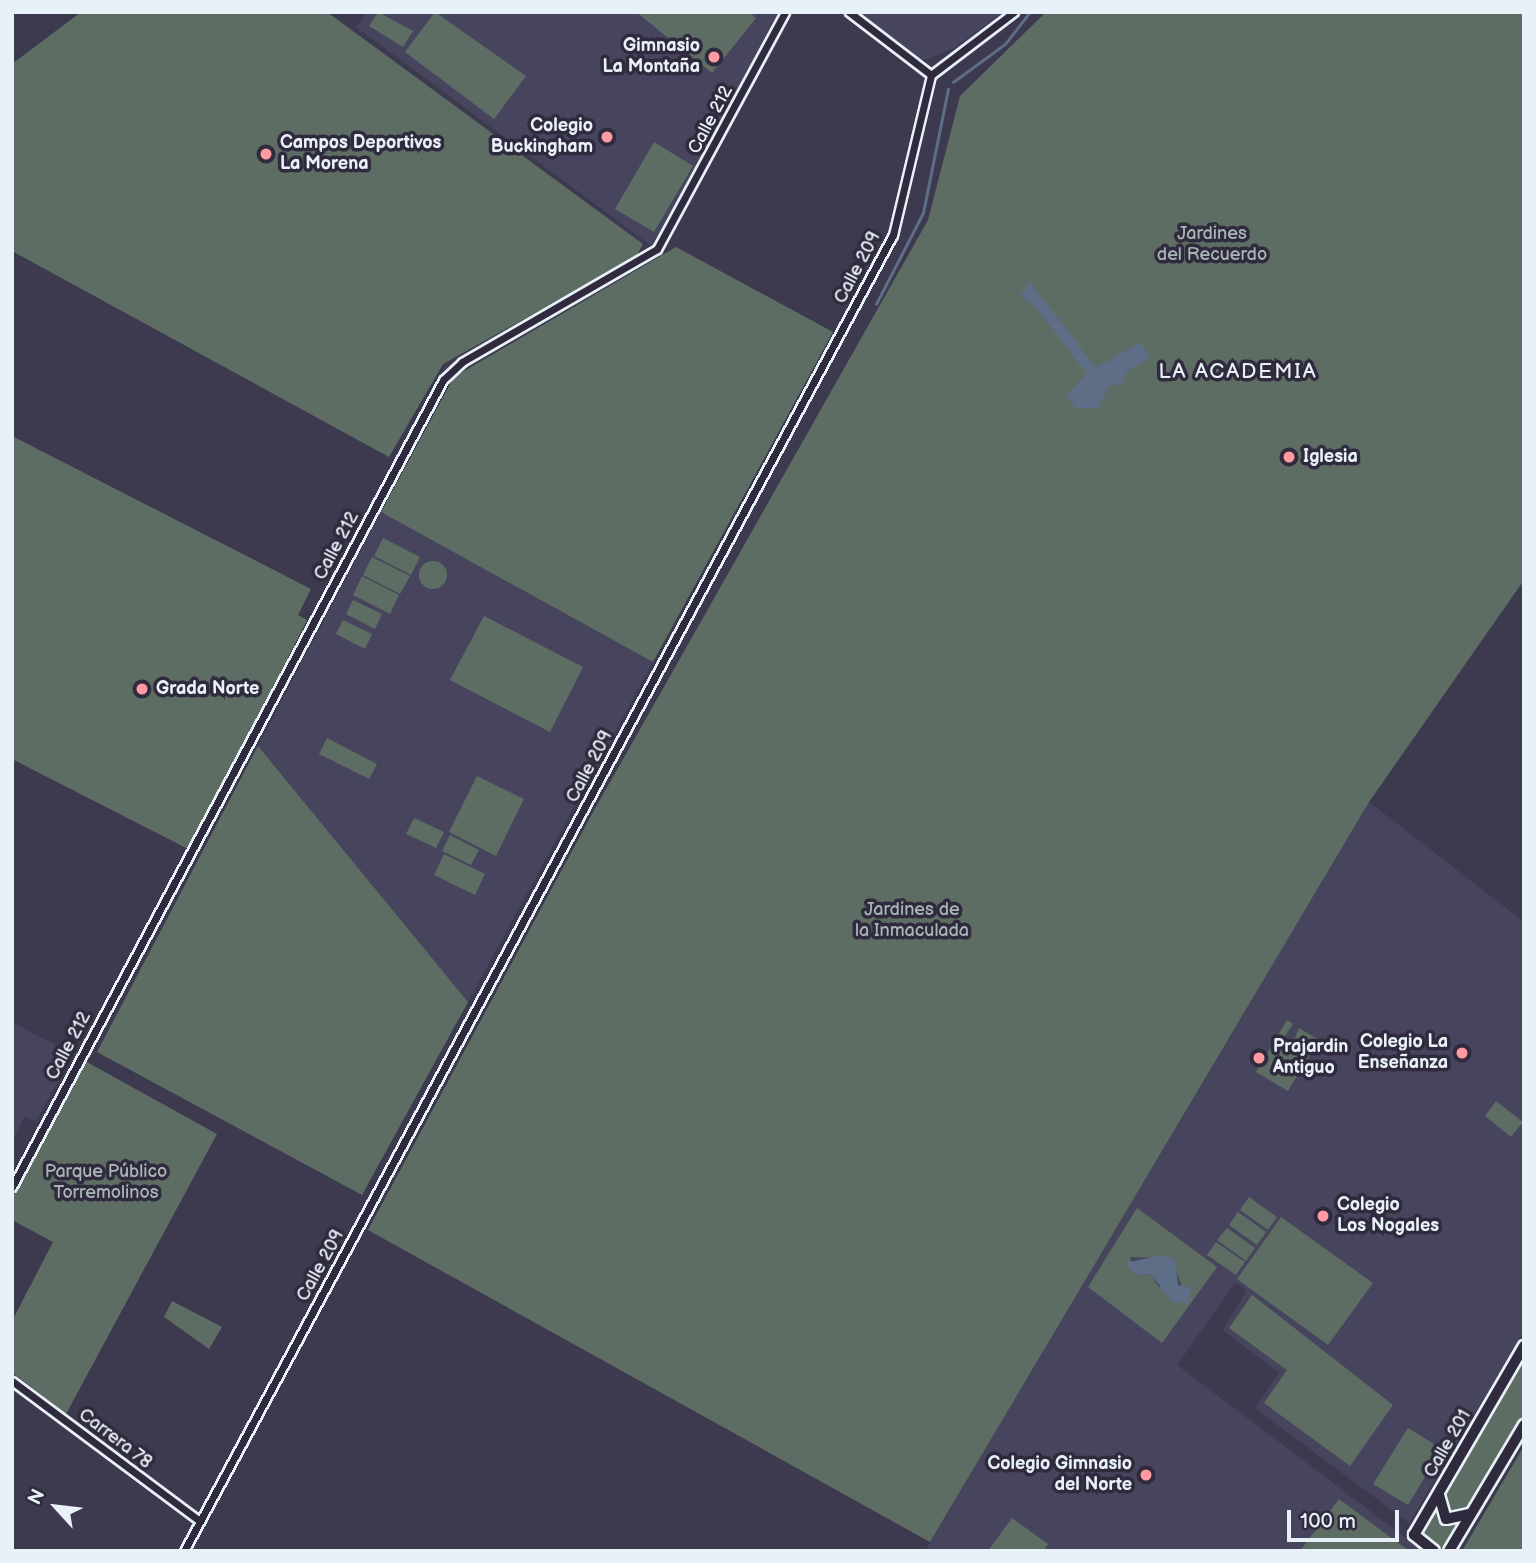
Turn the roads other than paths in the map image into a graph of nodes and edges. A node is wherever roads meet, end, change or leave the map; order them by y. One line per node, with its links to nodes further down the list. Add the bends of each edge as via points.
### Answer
1 (785, 12): 5 (street, Calle 212, via 657,249 461,362 443,380)
2 (849, 12): 4 (street)
3 (1014, 12): 4 (street)
4 (932, 75): 11 (street, Calle 209, via 893,235)
5 (12, 1186)
6 (1524, 1346): 9 (main road, Calle 201)
7 (12, 1381): 11 (street, Carrera 78)
8 (1524, 1425): 10 (main road)
9 (1441, 1488): 10 (main road, via 1438,1505 1446,1519 1461,1520); 13 (main road, Calle 201, via 1414,1535)
10 (1474, 1509): 14 (main road)
11 (200, 1521): 12 (street, Calle 209)
12 (184, 1551)
13 (1434, 1551)
14 (1449, 1551)

